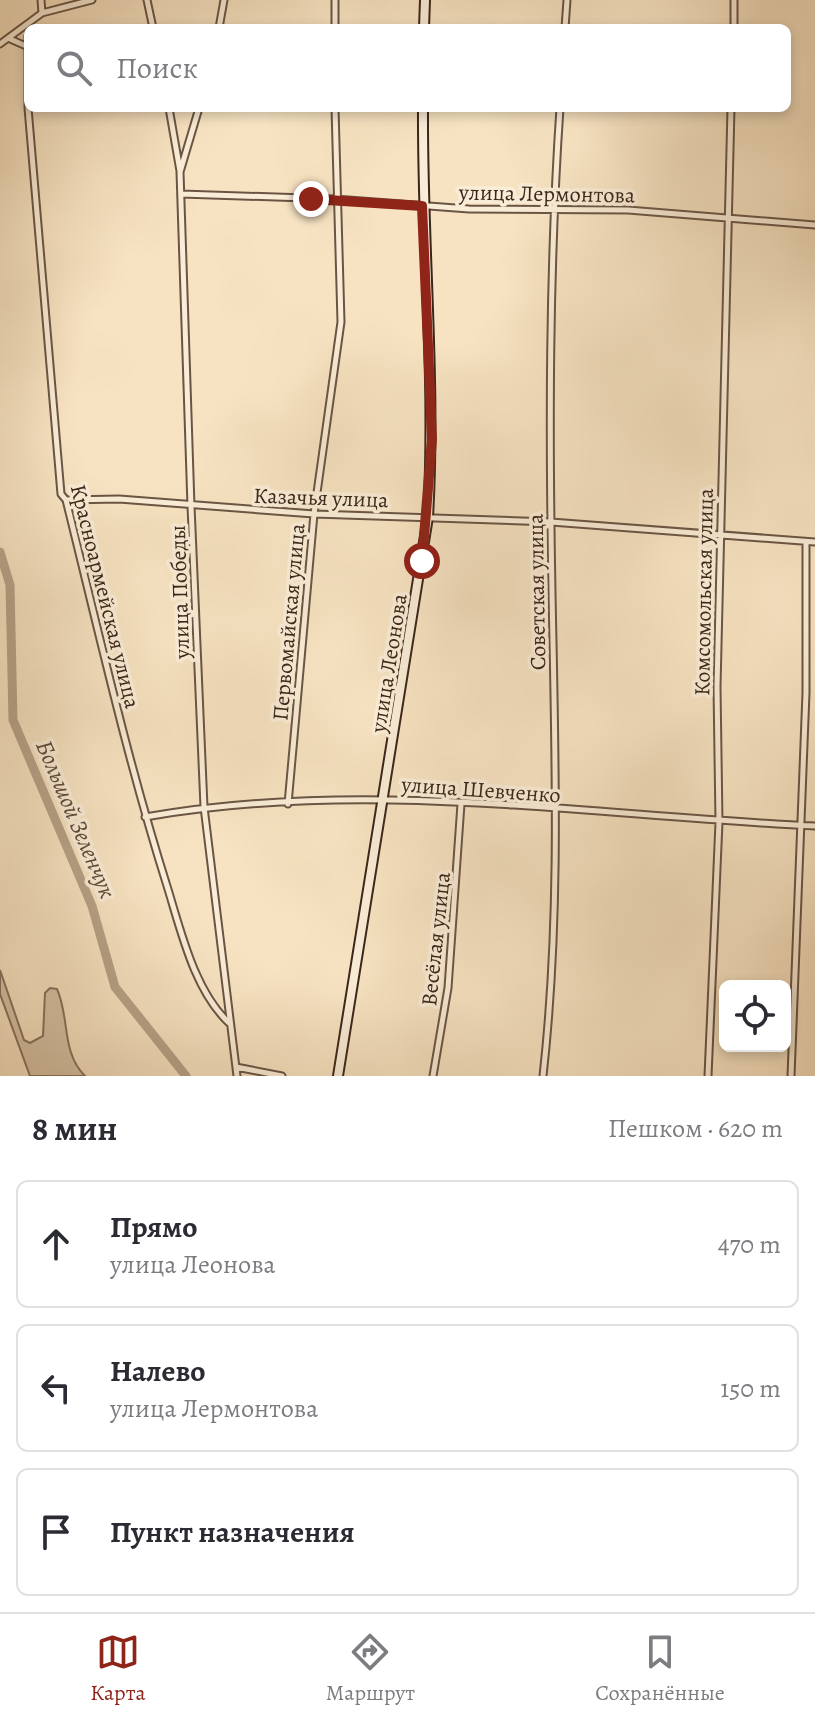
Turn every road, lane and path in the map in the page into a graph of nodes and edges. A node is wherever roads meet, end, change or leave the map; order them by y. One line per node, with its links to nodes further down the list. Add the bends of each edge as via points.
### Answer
1 (41, 0): 9 (street)
2 (92, 0): 9 (street)
3 (147, 0): 11 (street)
4 (224, 0): 12 (street)
5 (335, 0): 13 (street)
6 (425, 0): 14 (main road)
7 (567, 0): 15 (street)
8 (734, 0): 16 (street)
9 (42, 13): 10 (street)
10 (32, 24)
11 (152, 24)
12 (220, 24)
13 (335, 24)
14 (424, 24)
15 (565, 24)
16 (734, 24)
17 (24, 29): 18 (street)
18 (10, 39): 19 (street); 20 (street)
19 (0, 44)
20 (24, 45)
21 (28, 112): 35 (street, Красноармейская улица, via 61,494)
22 (170, 112): 28 (street)
23 (198, 112): 28 (street, улица Победы)
24 (335, 112): 30 (street, Первомайская улица)
25 (423, 112): 31 (main road, улица Леонова)
26 (560, 112): 32 (street, Советская улица)
27 (731, 112): 33 (street, Комсомольская улица)
28 (180, 172): 29 (street, улица Победы)
29 (181, 194): 30 (street, улица Лермонтова); 36 (street, улица Победы)
30 (335, 199): 31 (street, улица Лермонтова); 37 (street, Первомайская улица, via 341,322)
31 (422, 206): 32 (street, улица Лермонтова); 38 (main road, улица Леонова, via 432,439)
32 (553, 209): 33 (street, улица Лермонтова); 39 (street, Советская улица)
33 (727, 219): 34 (street, улица Лермонтова); 40 (street, Комсомольская улица)
34 (815, 225)
35 (66, 500): 36 (street, Казачья улица); 48 (street, Красноармейская улица)
36 (191, 506): 37 (street, Казачья улица); 46 (street, улица Победы)
37 (314, 514): 38 (street, Казачья улица); 44 (street, Первомайская улица)
38 (428, 517): 39 (street, Казачья улица); 43 (main road, улица Леонова)
39 (551, 522): 40 (street, Казачья улица); 47 (street, Советская улица)
40 (720, 534): 41 (street, Казачья улица); 49 (street, Комсомольская улица)
41 (806, 542): 42 (street, Казачья улица); 50 (street)
42 (815, 542)
43 (383, 799): 44 (street, улица Шевченко); 45 (street, улица Шевченко); 56 (main road, улица Леонова)
44 (288, 804): 46 (street, улица Шевченко)
45 (461, 804): 47 (street, улица Шевченко); 57 (street, Весёлая улица, via 448,988)
46 (204, 807): 48 (street, улица Шевченко); 52 (street, улица Победы)
47 (556, 809): 49 (street, улица Шевченко); 58 (street, Советская улица)
48 (145, 817): 52 (street, Красноармейская улица, via 181,932 212,1007)
49 (719, 822): 50 (street, улица Шевченко); 59 (street, Комсомольская улица)
50 (801, 825): 51 (street, улица Шевченко); 60 (street)
51 (815, 826)
52 (230, 1024): 53 (street, улица Победы)
53 (236, 1067): 54 (street, улица Победы); 55 (street)
54 (237, 1076)
55 (282, 1076)
56 (338, 1076)
57 (433, 1076)
58 (543, 1076)
59 (708, 1076)
60 (791, 1076)

